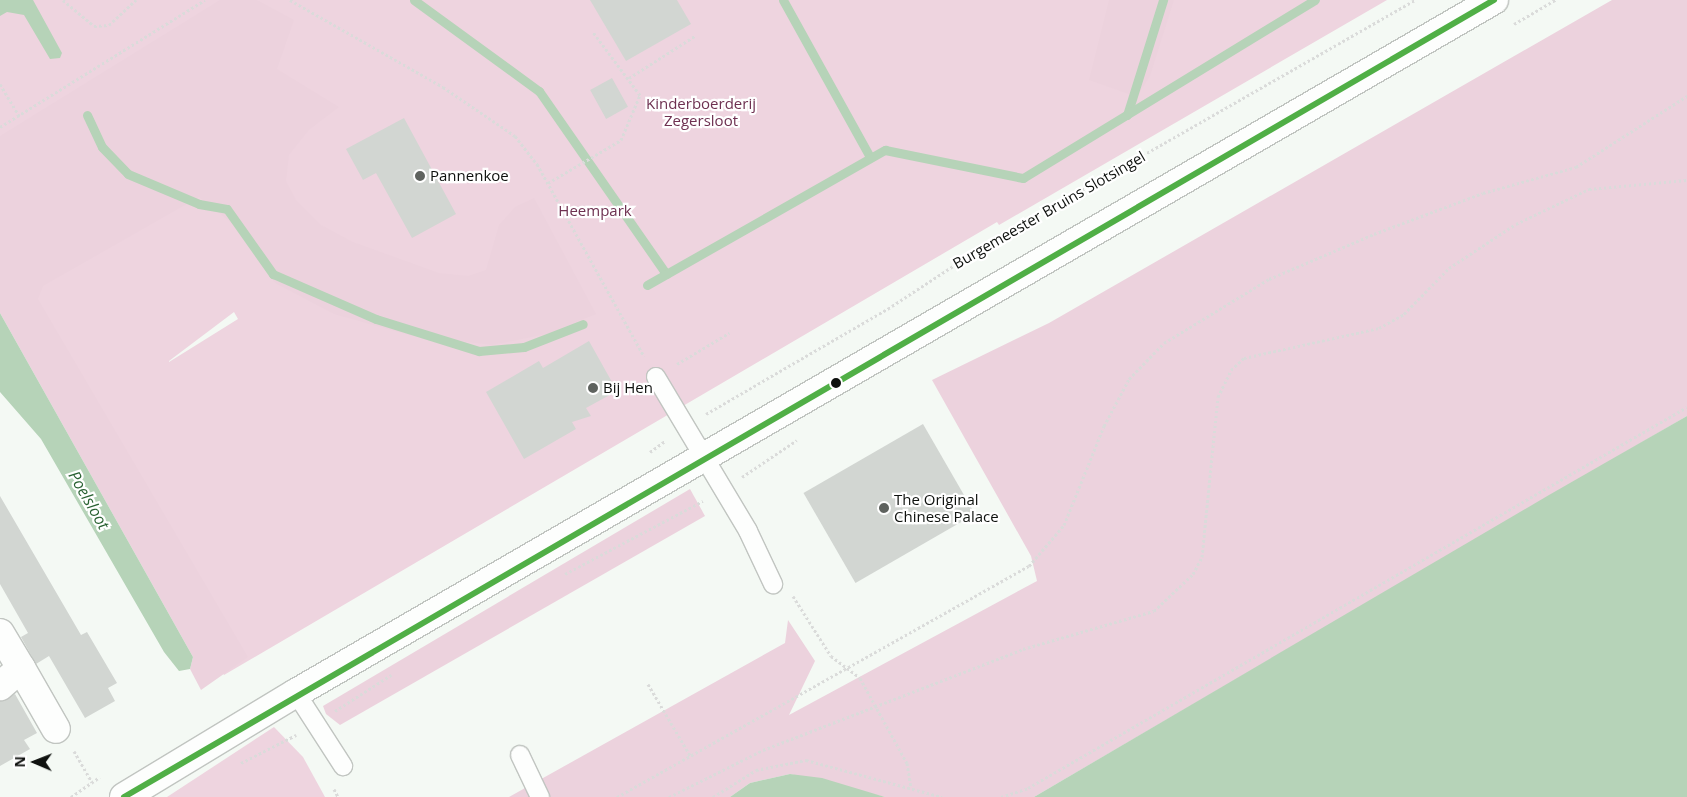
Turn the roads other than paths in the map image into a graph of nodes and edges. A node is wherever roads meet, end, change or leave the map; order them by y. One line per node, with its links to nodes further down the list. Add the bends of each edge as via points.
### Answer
1 (1494, 0): 3 (street)
2 (656, 377): 3 (lane)
3 (705, 460): 4 (lane, via 748,531); 8 (street)
4 (773, 584)
5 (0, 633): 6 (street)
6 (21, 668): 7 (street); 9 (street)
7 (0, 686)
8 (296, 693): 11 (lane); 12 (street)
9 (56, 729)
10 (520, 755): 13 (lane)
11 (343, 766)
12 (124, 797)
13 (540, 797)

